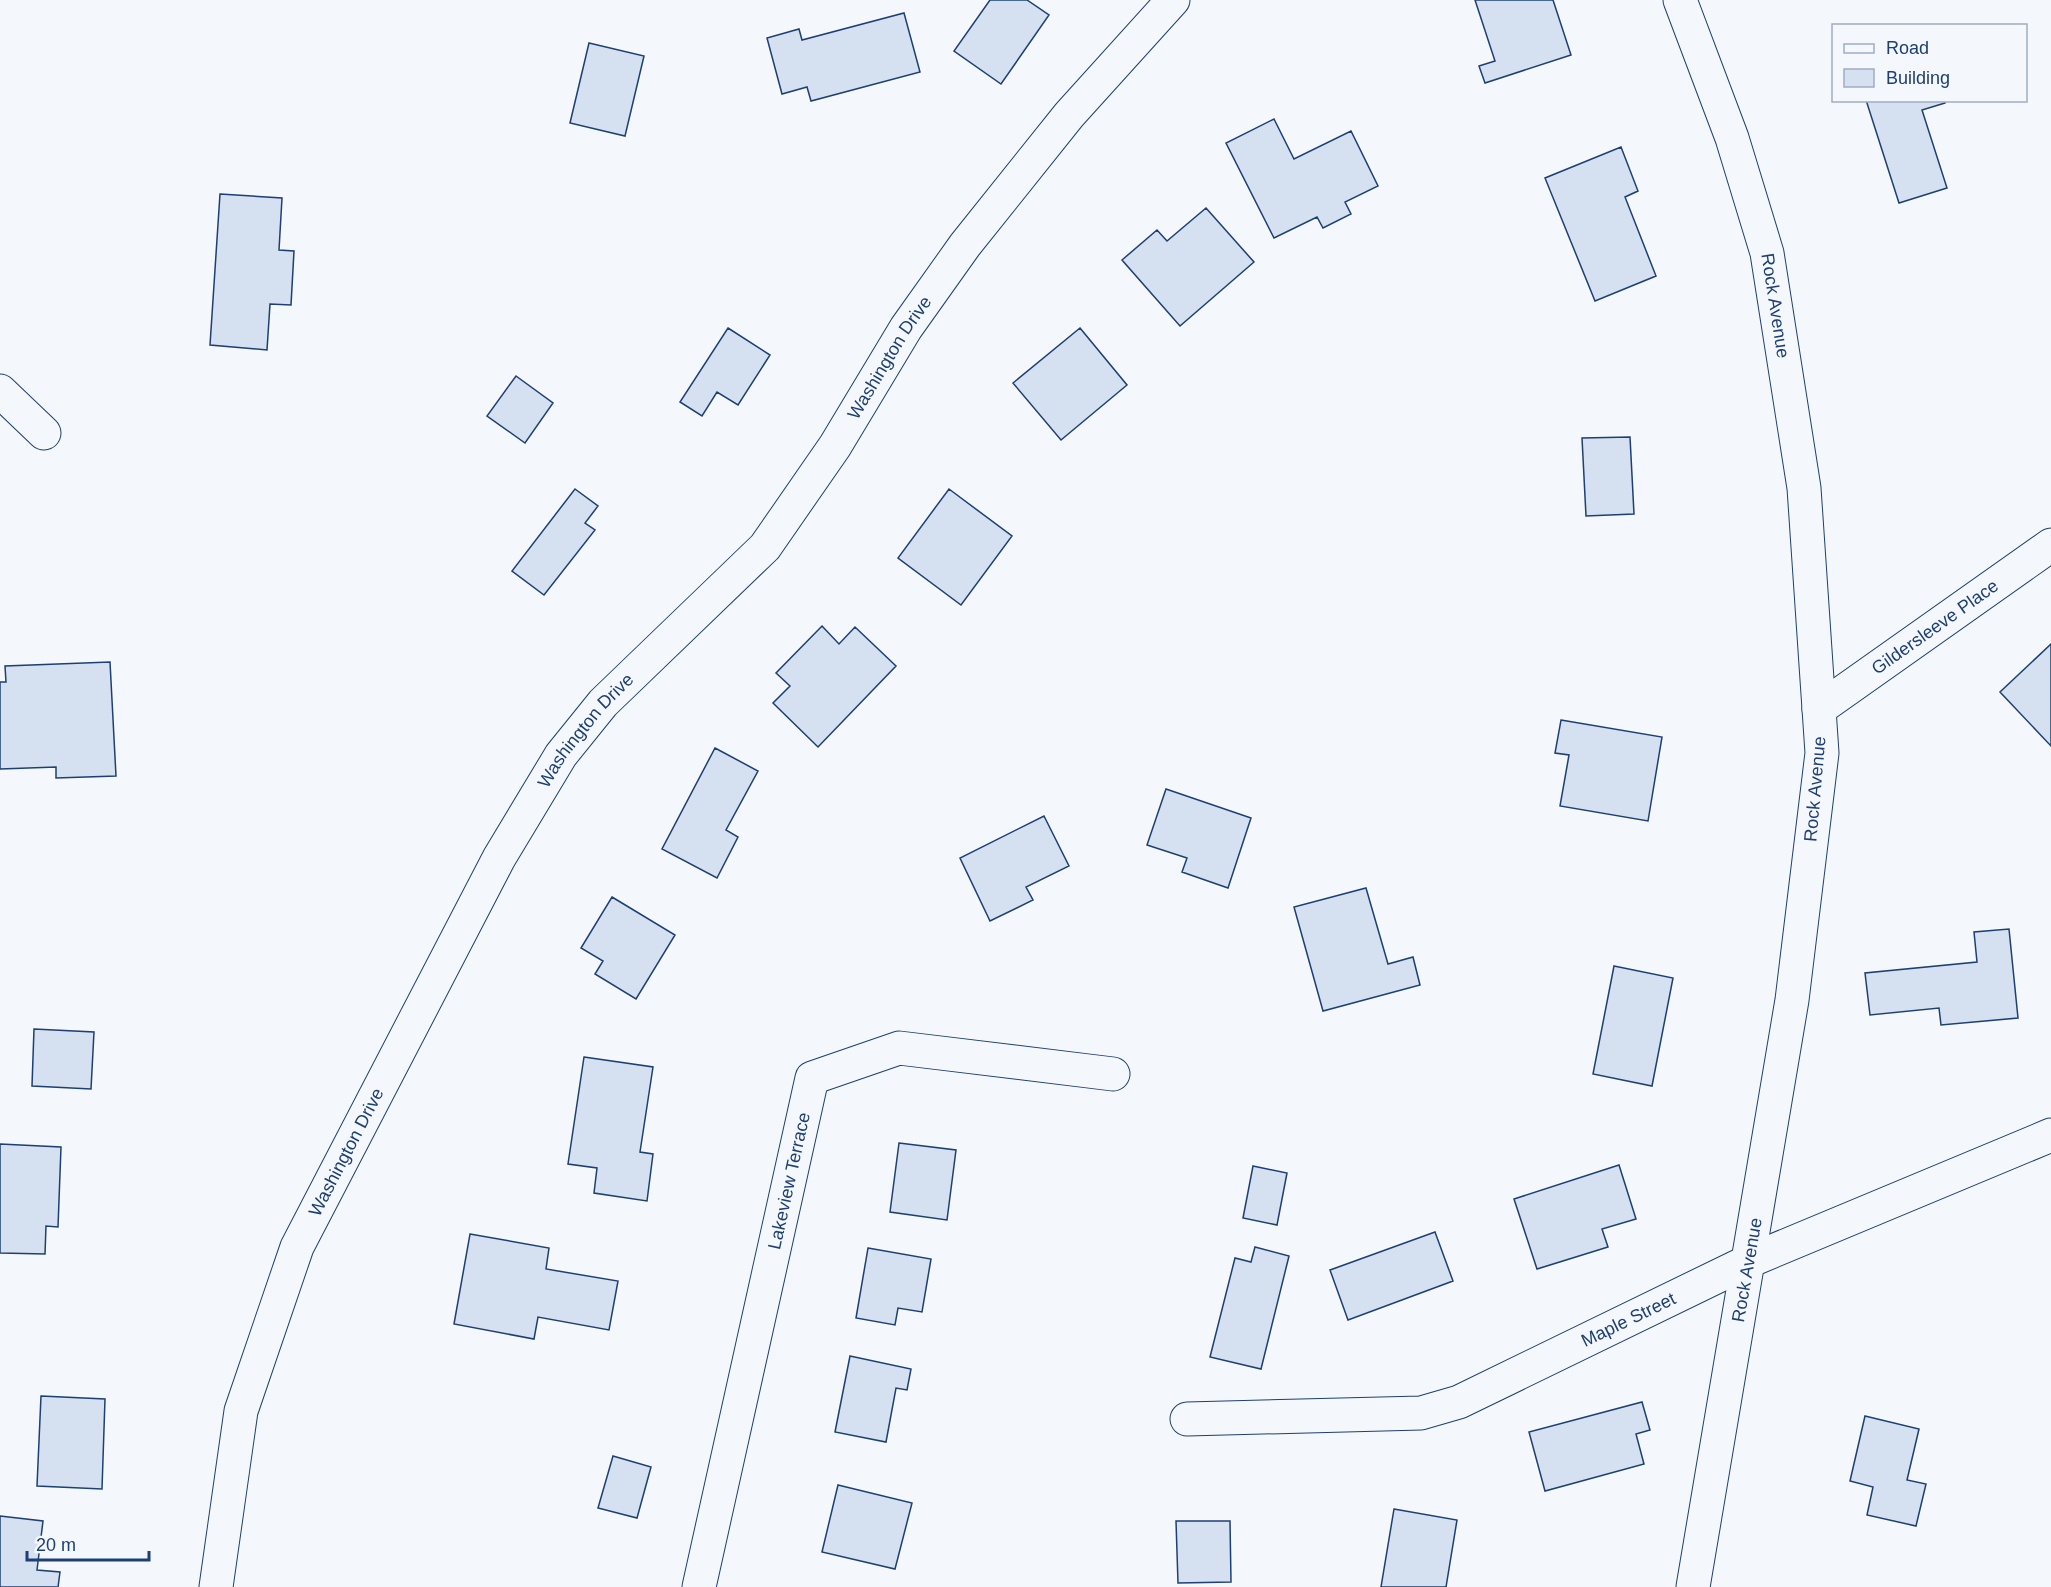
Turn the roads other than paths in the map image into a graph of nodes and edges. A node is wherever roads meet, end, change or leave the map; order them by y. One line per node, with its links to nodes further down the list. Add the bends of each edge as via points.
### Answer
1 (1173, 0): 11 (street, Washington Drive, via 1070,115 965,244 765,547 603,703 555,764 499,858 297,1247 241,1411)
2 (1680, 0): 6 (street, Rock Avenue, via 1732,138 1767,253 1804,488)
3 (0, 391): 4 (street)
4 (44, 433)
5 (2051, 545): 6 (street, Gildersleeve Place)
6 (1819, 709): 9 (street, Rock Avenue, via 1822,753 1792,1000)
7 (1113, 1074): 12 (street, Lakeview Terrace, via 899,1047 812,1077)
8 (2051, 1135): 9 (street, Maple Street)
9 (1749, 1261): 10 (street, Maple Street, via 1450,1405 1421,1413); 13 (street, Rock Avenue)
10 (1187, 1419)
11 (216, 1587)
12 (699, 1587)
13 (1693, 1587)

